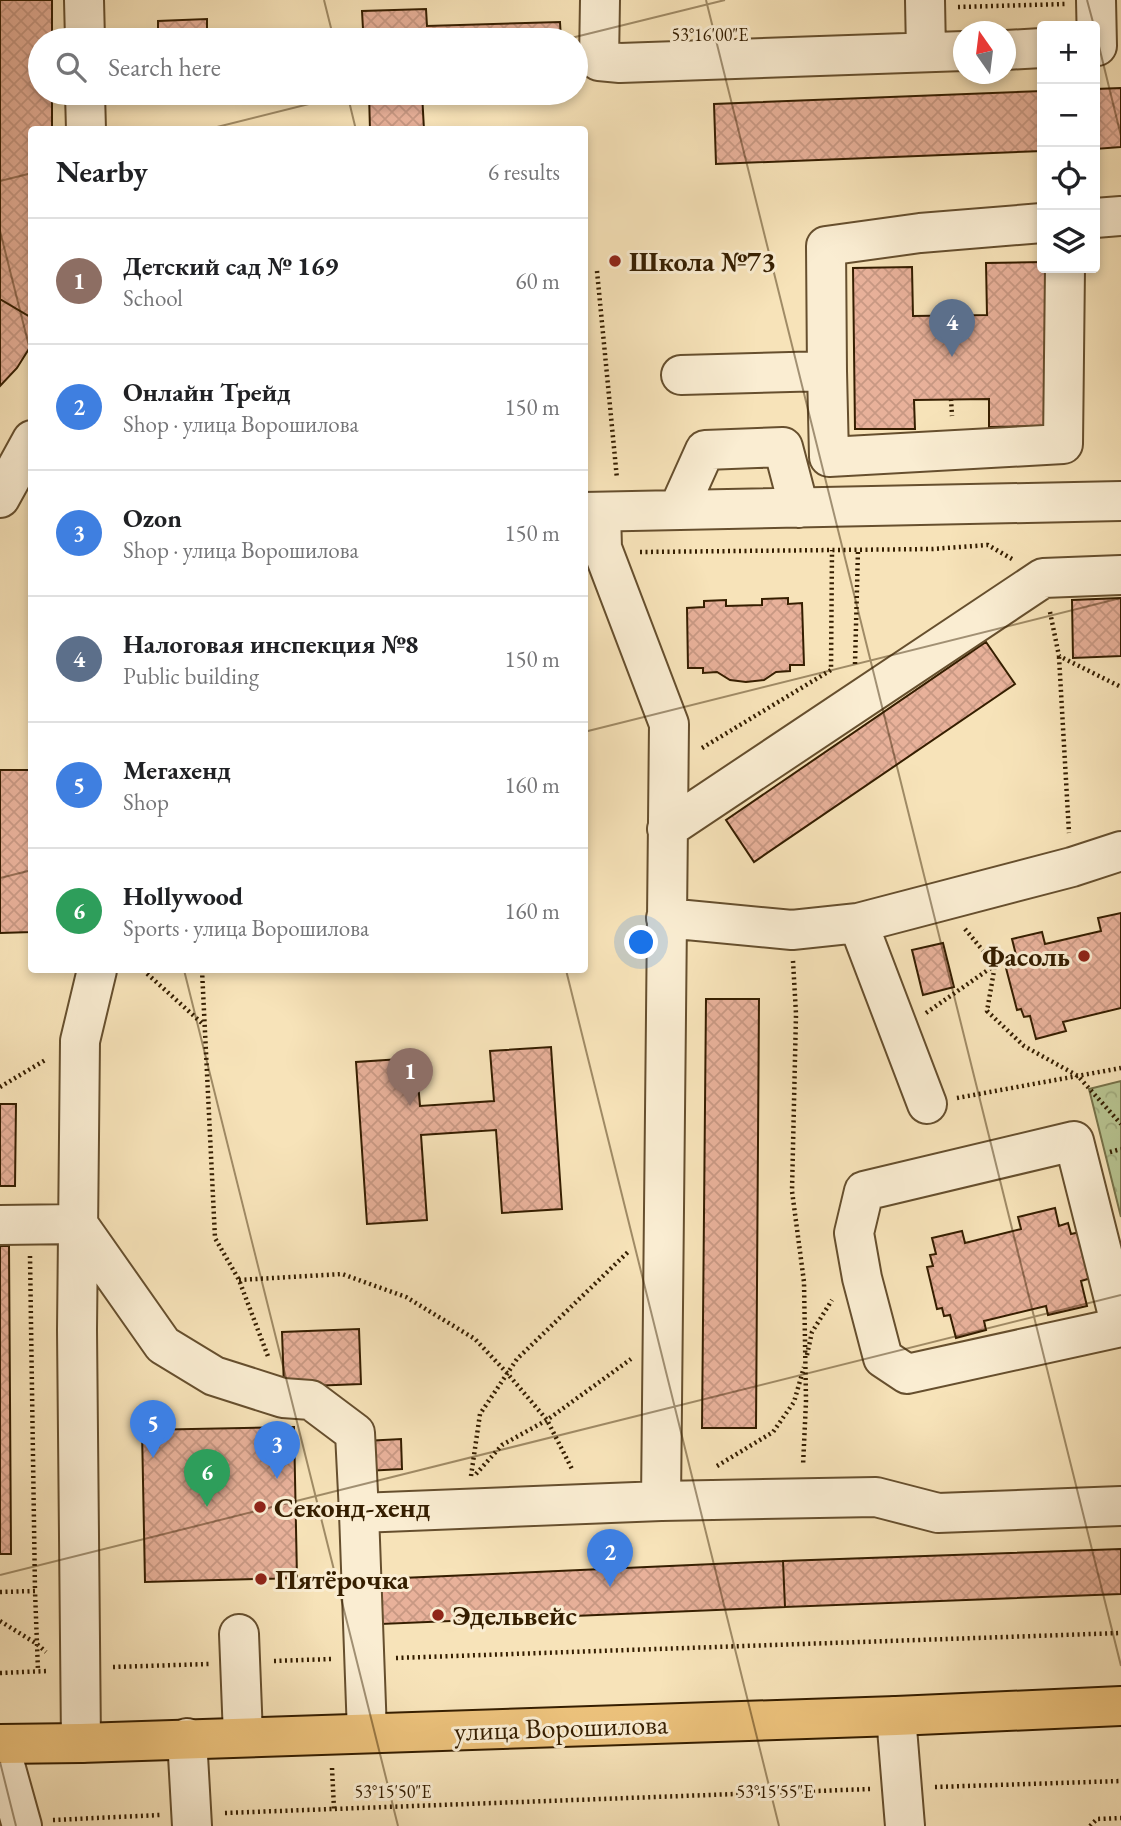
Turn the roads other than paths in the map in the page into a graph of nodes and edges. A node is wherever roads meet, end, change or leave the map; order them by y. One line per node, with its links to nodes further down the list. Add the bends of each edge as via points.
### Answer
1 (84, 0): 5 (street)
2 (600, 0): 10 (street, via 599,61)
3 (1096, 1): 6 (street)
4 (925, 4): 10 (street)
5 (85, 28)
6 (1104, 46)
7 (1037, 48): 8 (street)
8 (1016, 49)
9 (953, 51): 10 (street)
10 (926, 52)
11 (85, 105): 12 (street)
12 (86, 126)
13 (1121, 216): 14 (street)
14 (1100, 218)
15 (1037, 223): 17 (street, via 826,246)
16 (1065, 273): 19 (street)
17 (827, 371): 18 (street); 21 (street, via 829,457)
18 (681, 375)
19 (1063, 444): 21 (street); 24 (street)
20 (28, 447): 22 (street)
21 (967, 449): 25 (street)
22 (0, 498)
23 (1121, 500): 24 (street)
24 (1063, 502): 25 (street)
25 (966, 504): 26 (street)
26 (799, 508): 27 (street); 27 (street, via 783,447 705,450)
27 (678, 510): 28 (street)
28 (593, 512): 30 (street, via 668,724)
29 (1121, 575): 30 (street, via 1043,578)
30 (667, 829): 32 (street)
31 (1121, 851): 33 (street)
32 (666, 918): 33 (street, via 792,930); 39 (street)
33 (858, 923): 35 (street)
34 (96, 973): 36 (street, via 80,1041)
35 (927, 1104)
36 (78, 1224): 37 (street); 41 (street, via 163,1345 214,1376 283,1398 311,1400 355,1433); 48 (street, via 72,1668)
37 (15, 1225)
38 (1121, 1327): 38 (street, via 1074,1141 864,1191 854,1233 858,1257 883,1358 907,1374)
39 (660, 1501): 40 (street, via 876,1497 938,1513); 41 (street)
40 (1121, 1506)
41 (359, 1513): 45 (street)
42 (240, 1648): 46 (street)
43 (1121, 1706): 44 (main road, улица Ворошилова)
44 (896, 1716): 45 (main road, улица Ворошилова); 52 (street)
45 (367, 1733): 46 (main road, улица Ворошилова)
46 (243, 1736): 47 (main road, улица Ворошилова)
47 (187, 1738): 48 (main road, улица Ворошилова); 51 (street)
48 (81, 1744): 49 (main road, улица Ворошилова)
49 (0, 1746): 50 (street)
50 (22, 1826)
51 (192, 1826)
52 (905, 1826)

